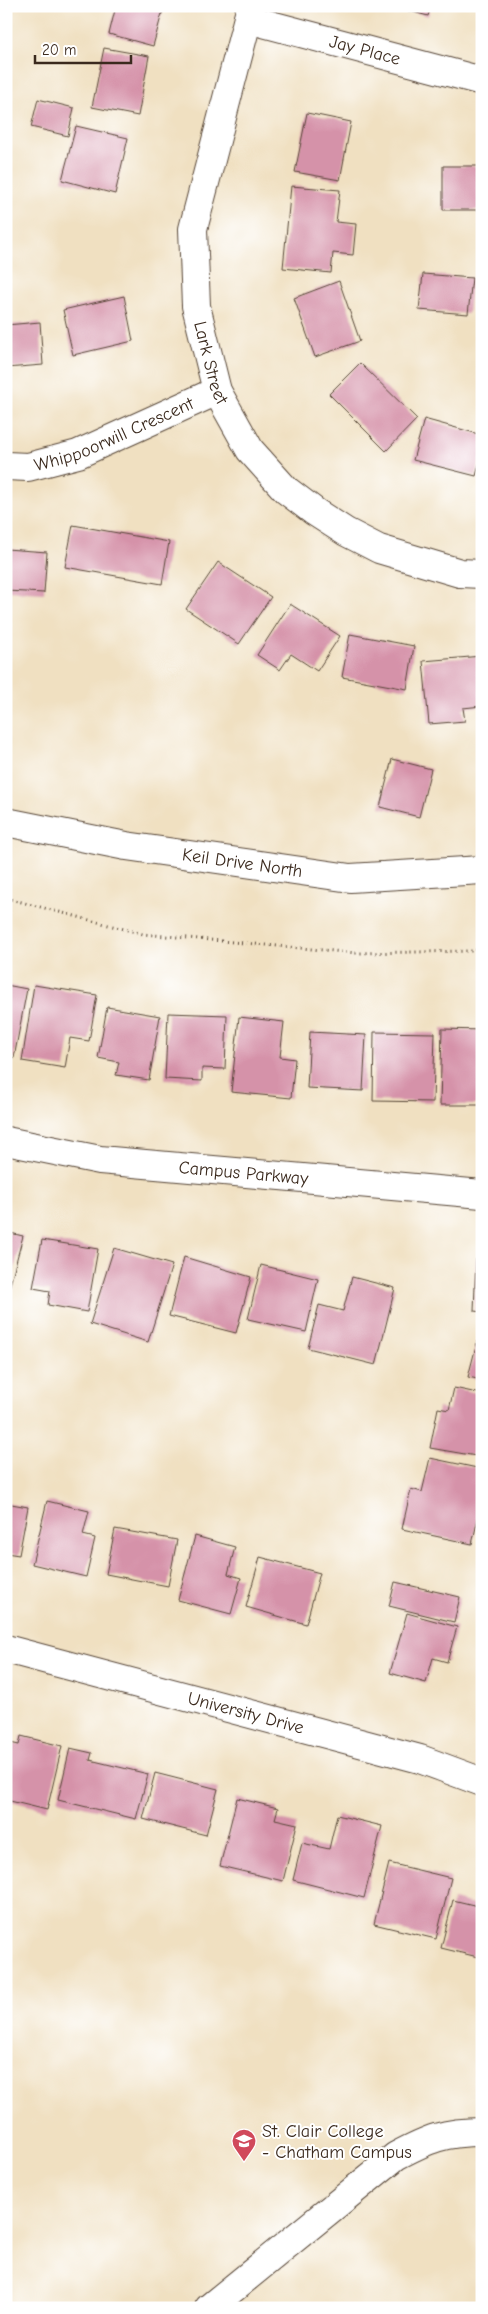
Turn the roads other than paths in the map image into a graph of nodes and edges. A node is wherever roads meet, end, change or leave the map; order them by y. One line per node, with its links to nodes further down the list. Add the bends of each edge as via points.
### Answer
1 (249, 13): 2 (street, Jay Place); 3 (street, Lark Street, via 193,228 196,306)
2 (482, 81)
3 (217, 391): 4 (street, Whippoorwill Crescent, via 78,454 28,468); 5 (street, Lark Street, via 250,450 286,490 315,512 379,548 460,573)
4 (6, 466)
5 (482, 574)
6 (6, 822): 7 (street, Keil Drive North, via 126,846 350,878)
7 (482, 870)
8 (6, 1141): 9 (street, Campus Parkway, via 100,1160)
9 (482, 1194)
10 (6, 1649): 11 (street, University Drive, via 420,1759)
11 (482, 1782)
12 (482, 2132): 13 (street, via 461,2132 428,2139 396,2156)
13 (209, 2308)

